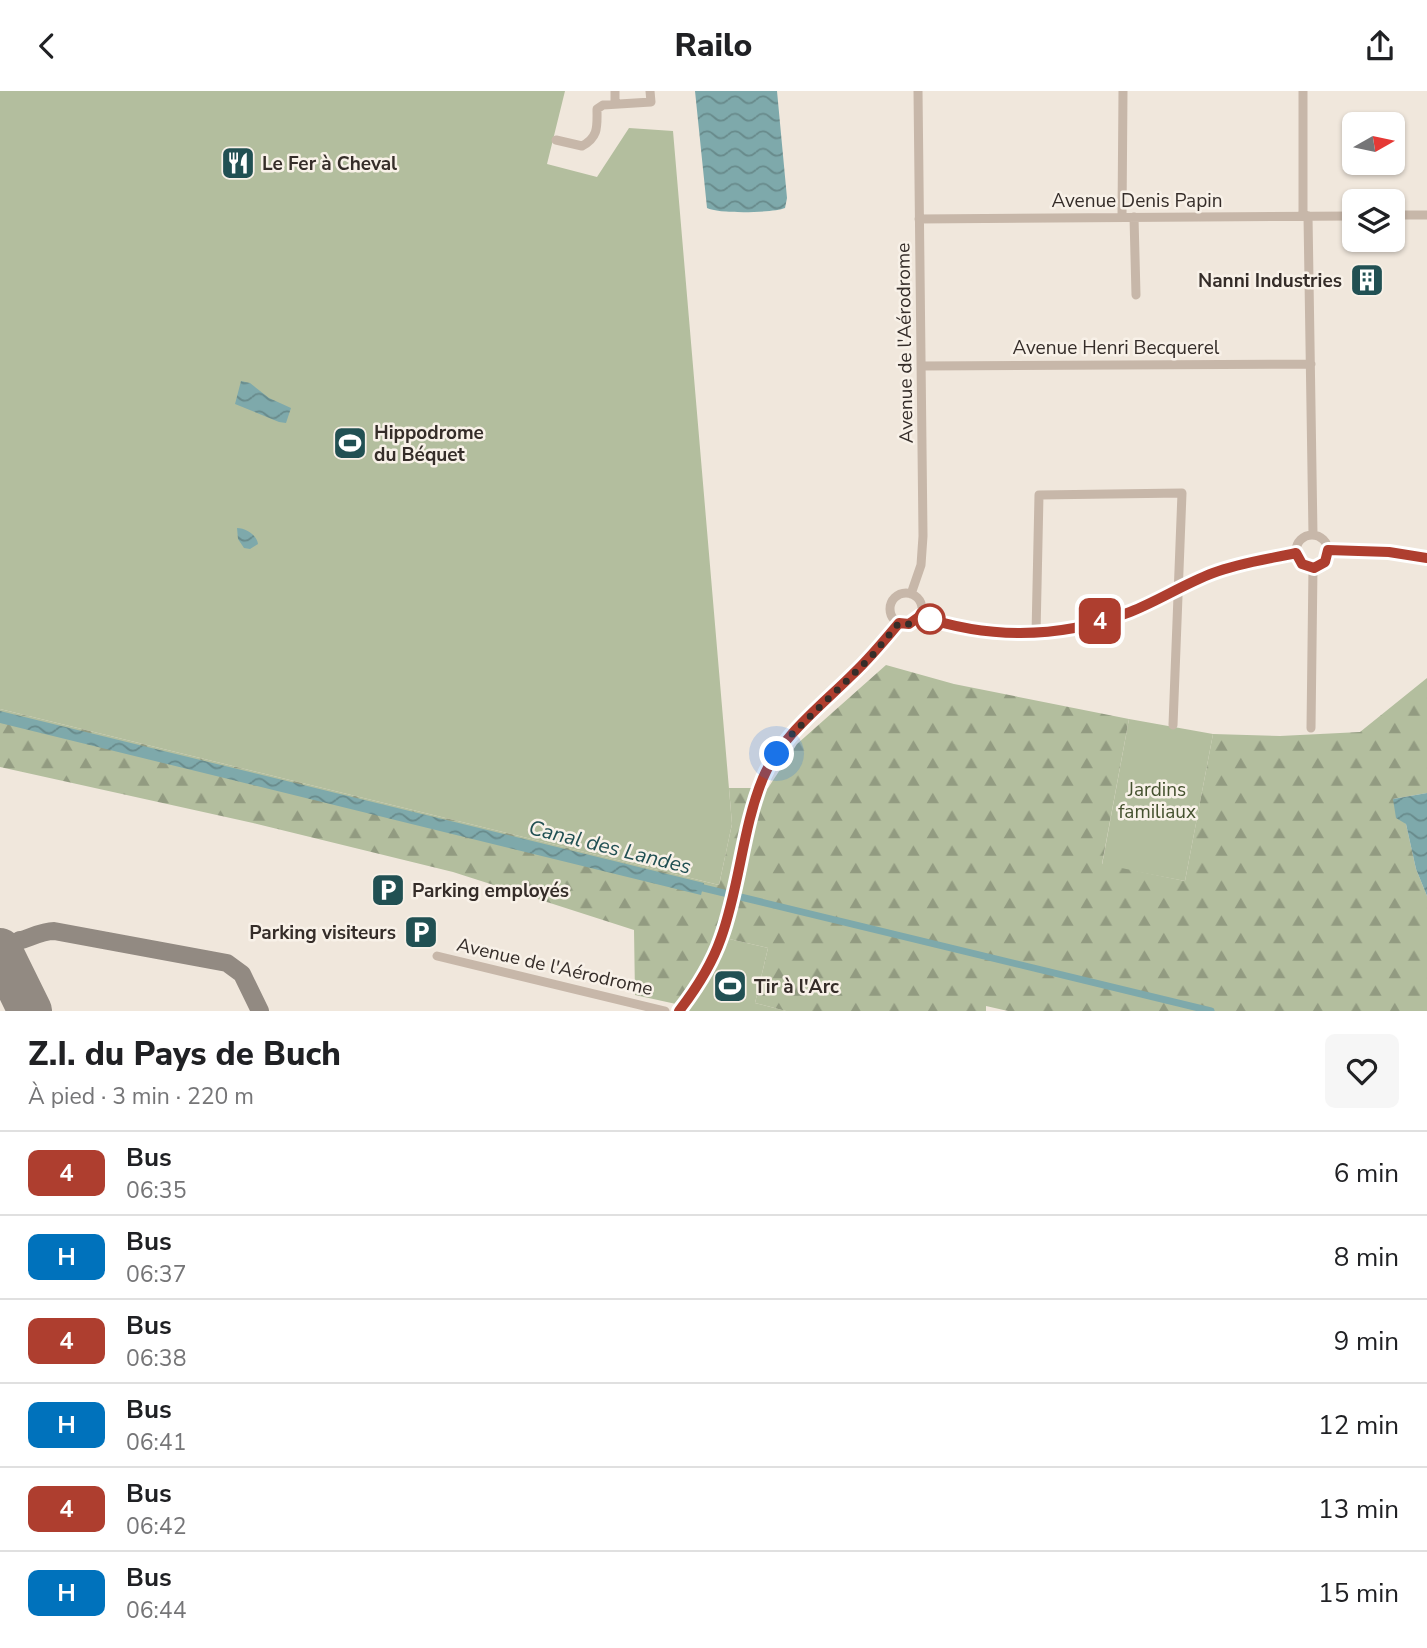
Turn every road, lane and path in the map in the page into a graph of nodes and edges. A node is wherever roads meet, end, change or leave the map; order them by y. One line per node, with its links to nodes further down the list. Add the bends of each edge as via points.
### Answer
1 (615, 91): 6 (street)
2 (650, 91): 6 (street, via 651,101)
3 (918, 91): 14 (street, Avenue de l'Aérodrome)
4 (1123, 91): 12 (street)
5 (1303, 91): 10 (street)
6 (615, 104): 7 (street, via 597,109 597,133 590,142 582,146)
7 (556, 140)
8 (1405, 215): 9 (street)
9 (1427, 215)
10 (1306, 216): 11 (street, Avenue Denis Papin); 13 (street, Avenue Denis Papin); 16 (street)
11 (1342, 216)
12 (1122, 217): 13 (street, Avenue Denis Papin); 14 (street, Avenue Denis Papin)
13 (1134, 217): 15 (street)
14 (919, 219): 17 (street, Avenue de l'Aérodrome)
15 (1136, 295)
16 (1311, 364): 17 (street, Avenue Henri Becquerel); 18 (street)
17 (921, 366): 24 (street, Avenue de l'Aérodrome, via 923,536 921,565)
18 (1312, 535): 19 (street, via 1325,541); 20 (street, via 1299,542)
19 (1328, 550): 21 (street); 22 (street, via 1325,562)
20 (1296, 553): 22 (street, via 1302,564); 23 (street, via 1214,572)
21 (1427, 558)
22 (1313, 567): 29 (street)
23 (1180, 588): 27 (street, via 1118,616); 27 (street, via 1182,493 1039,495); 28 (street)
24 (911, 594): 25 (street, via 919,600); 26 (street, via 897,595 891,603 890,613)
25 (920, 616): 26 (street, via 909,624); 27 (street, via 951,627)
26 (899, 623): 32 (street, via 774,758 749,820 722,937)
27 (1036, 634)
28 (1173, 725)
29 (1311, 728)
30 (437, 956): 31 (street, Avenue de l'Aérodrome)
31 (665, 1011)
32 (679, 1011)

